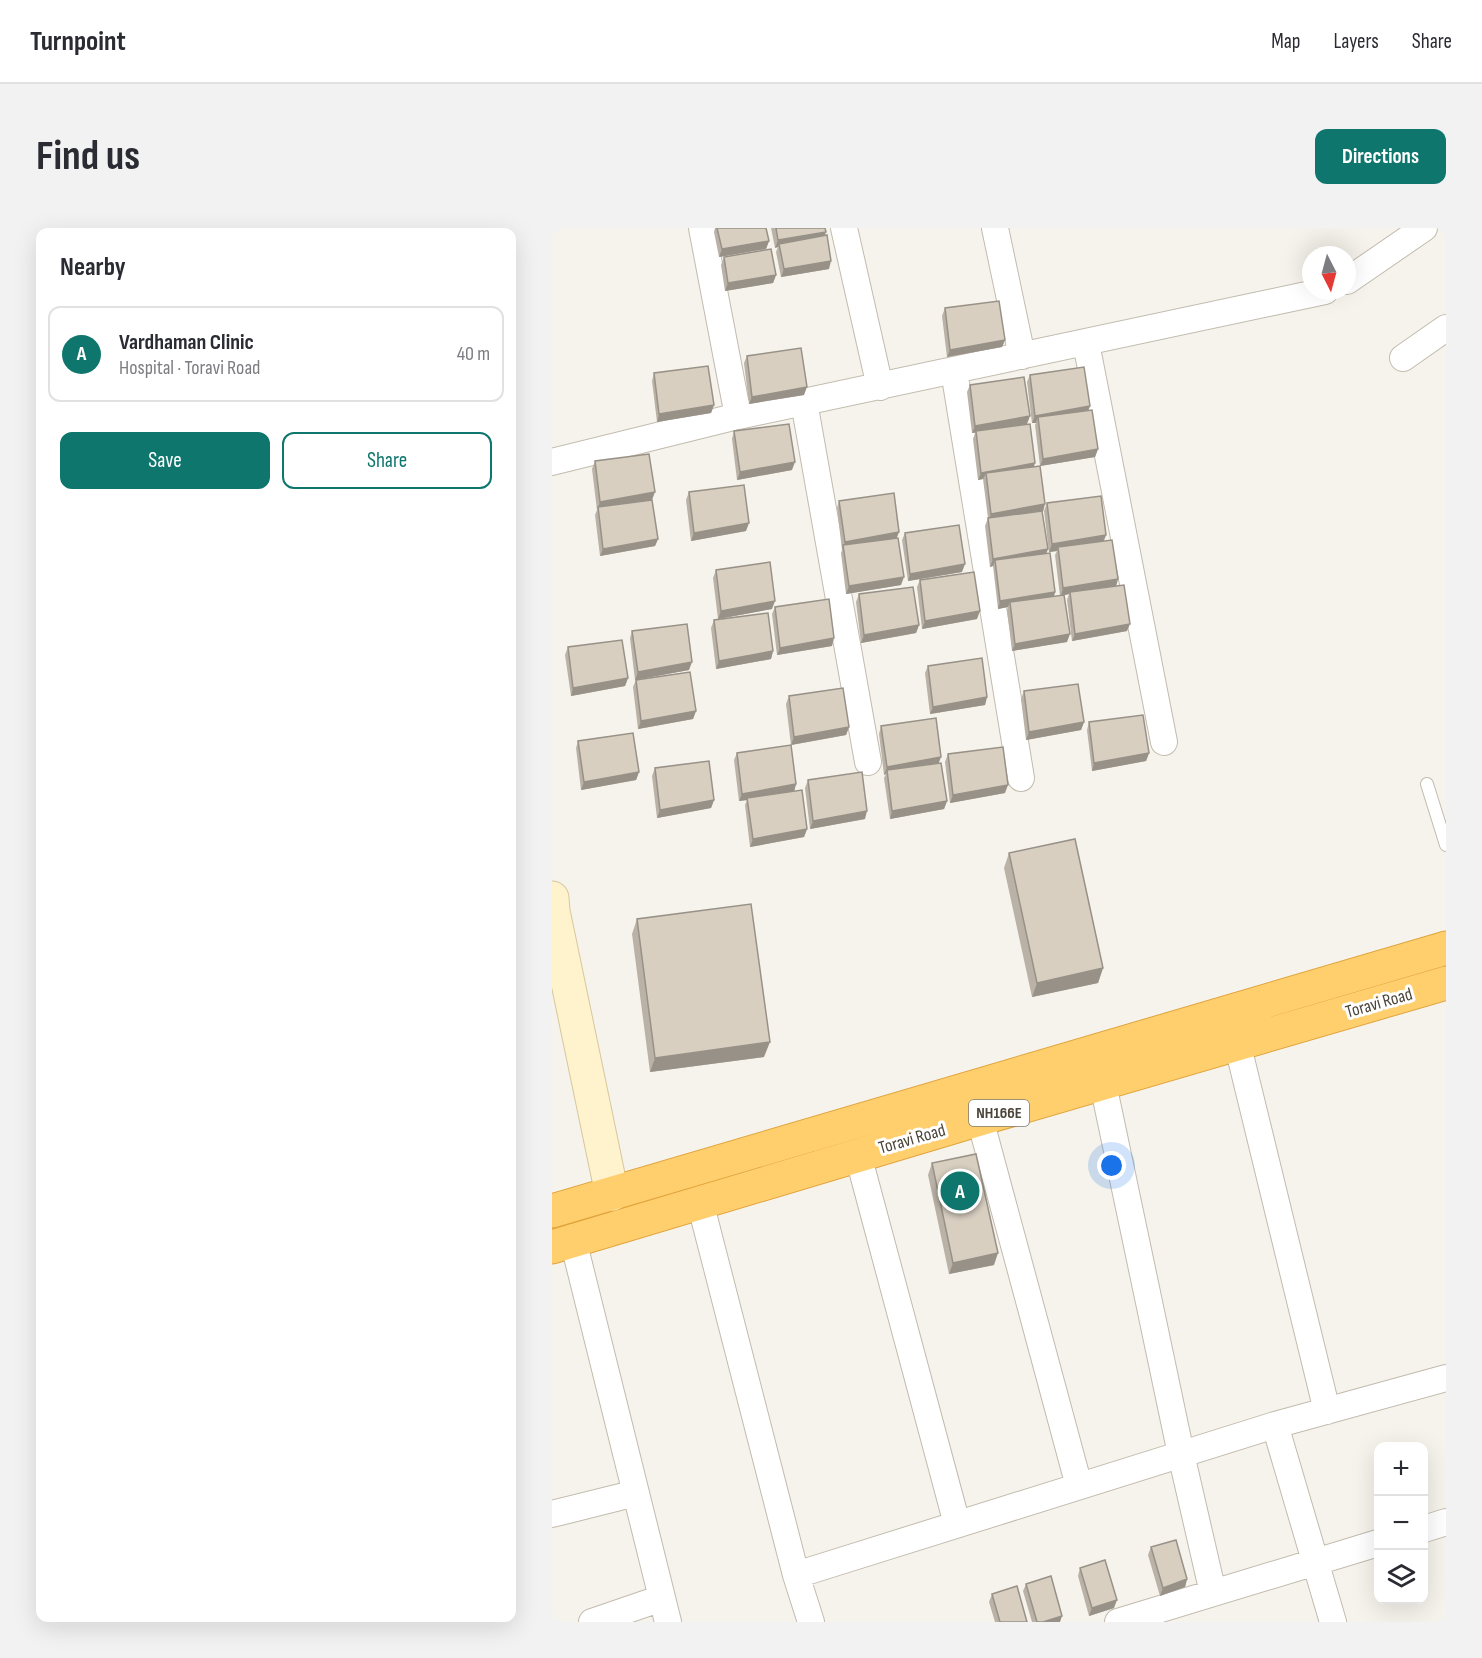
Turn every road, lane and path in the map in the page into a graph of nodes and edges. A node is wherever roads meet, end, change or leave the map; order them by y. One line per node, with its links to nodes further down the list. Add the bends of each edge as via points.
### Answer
1 (702, 228): 14 (street)
2 (844, 228): 12 (street)
3 (995, 228): 9 (street)
4 (1424, 228): 5 (street)
5 (1356, 274)
6 (1302, 296): 8 (street)
7 (1446, 328): 10 (street)
8 (1086, 343): 9 (street); 16 (street)
9 (1022, 356): 11 (street)
10 (1403, 358)
11 (954, 371): 12 (street); 18 (street)
12 (879, 387): 13 (street)
13 (804, 402): 14 (street); 17 (street)
14 (738, 416): 15 (street)
15 (552, 462)
16 (1164, 742)
17 (868, 762)
18 (1021, 778)
19 (1427, 784): 20 (lane)
20 (1446, 845)
21 (552, 898): 22 (street)
22 (552, 911): 30 (street)
23 (1446, 948): 25 (highway, Toravi Road / NH166E)
24 (1446, 983): 26 (highway, Toravi Road / NH166E)
25 (1229, 1012): 26 (street); 30 (highway, Toravi Road / NH166E)
26 (1238, 1044): 27 (highway, Toravi Road / NH166E); 35 (street)
27 (1103, 1084): 28 (highway, Toravi Road / NH166E); 37 (street)
28 (980, 1119): 29 (highway, Toravi Road / NH166E); 38 (street)
29 (858, 1155): 31 (highway, Toravi Road / NH166E); 42 (street)
30 (612, 1194): 32 (highway, Toravi Road / NH166E)
31 (700, 1202): 33 (highway, Toravi Road / NH166E); 46 (street)
32 (552, 1211)
33 (563, 1243): 39 (street)
34 (1446, 1378): 35 (street)
35 (1327, 1411): 36 (street)
36 (1275, 1425): 37 (street); 45 (street)
37 (1180, 1454): 38 (street); 47 (street)
38 (1078, 1486): 42 (street)
39 (636, 1493): 40 (street); 48 (street)
40 (552, 1515)
41 (1446, 1522): 43 (street)
42 (957, 1524): 46 (street)
43 (1428, 1528)
44 (1374, 1544): 45 (street)
45 (1316, 1563): 47 (street); 52 (street)
46 (796, 1575): 50 (street)
47 (1213, 1593): 51 (street)
48 (665, 1610): 49 (street)
49 (592, 1622)
50 (811, 1622)
51 (1118, 1622)
52 (1333, 1622)

